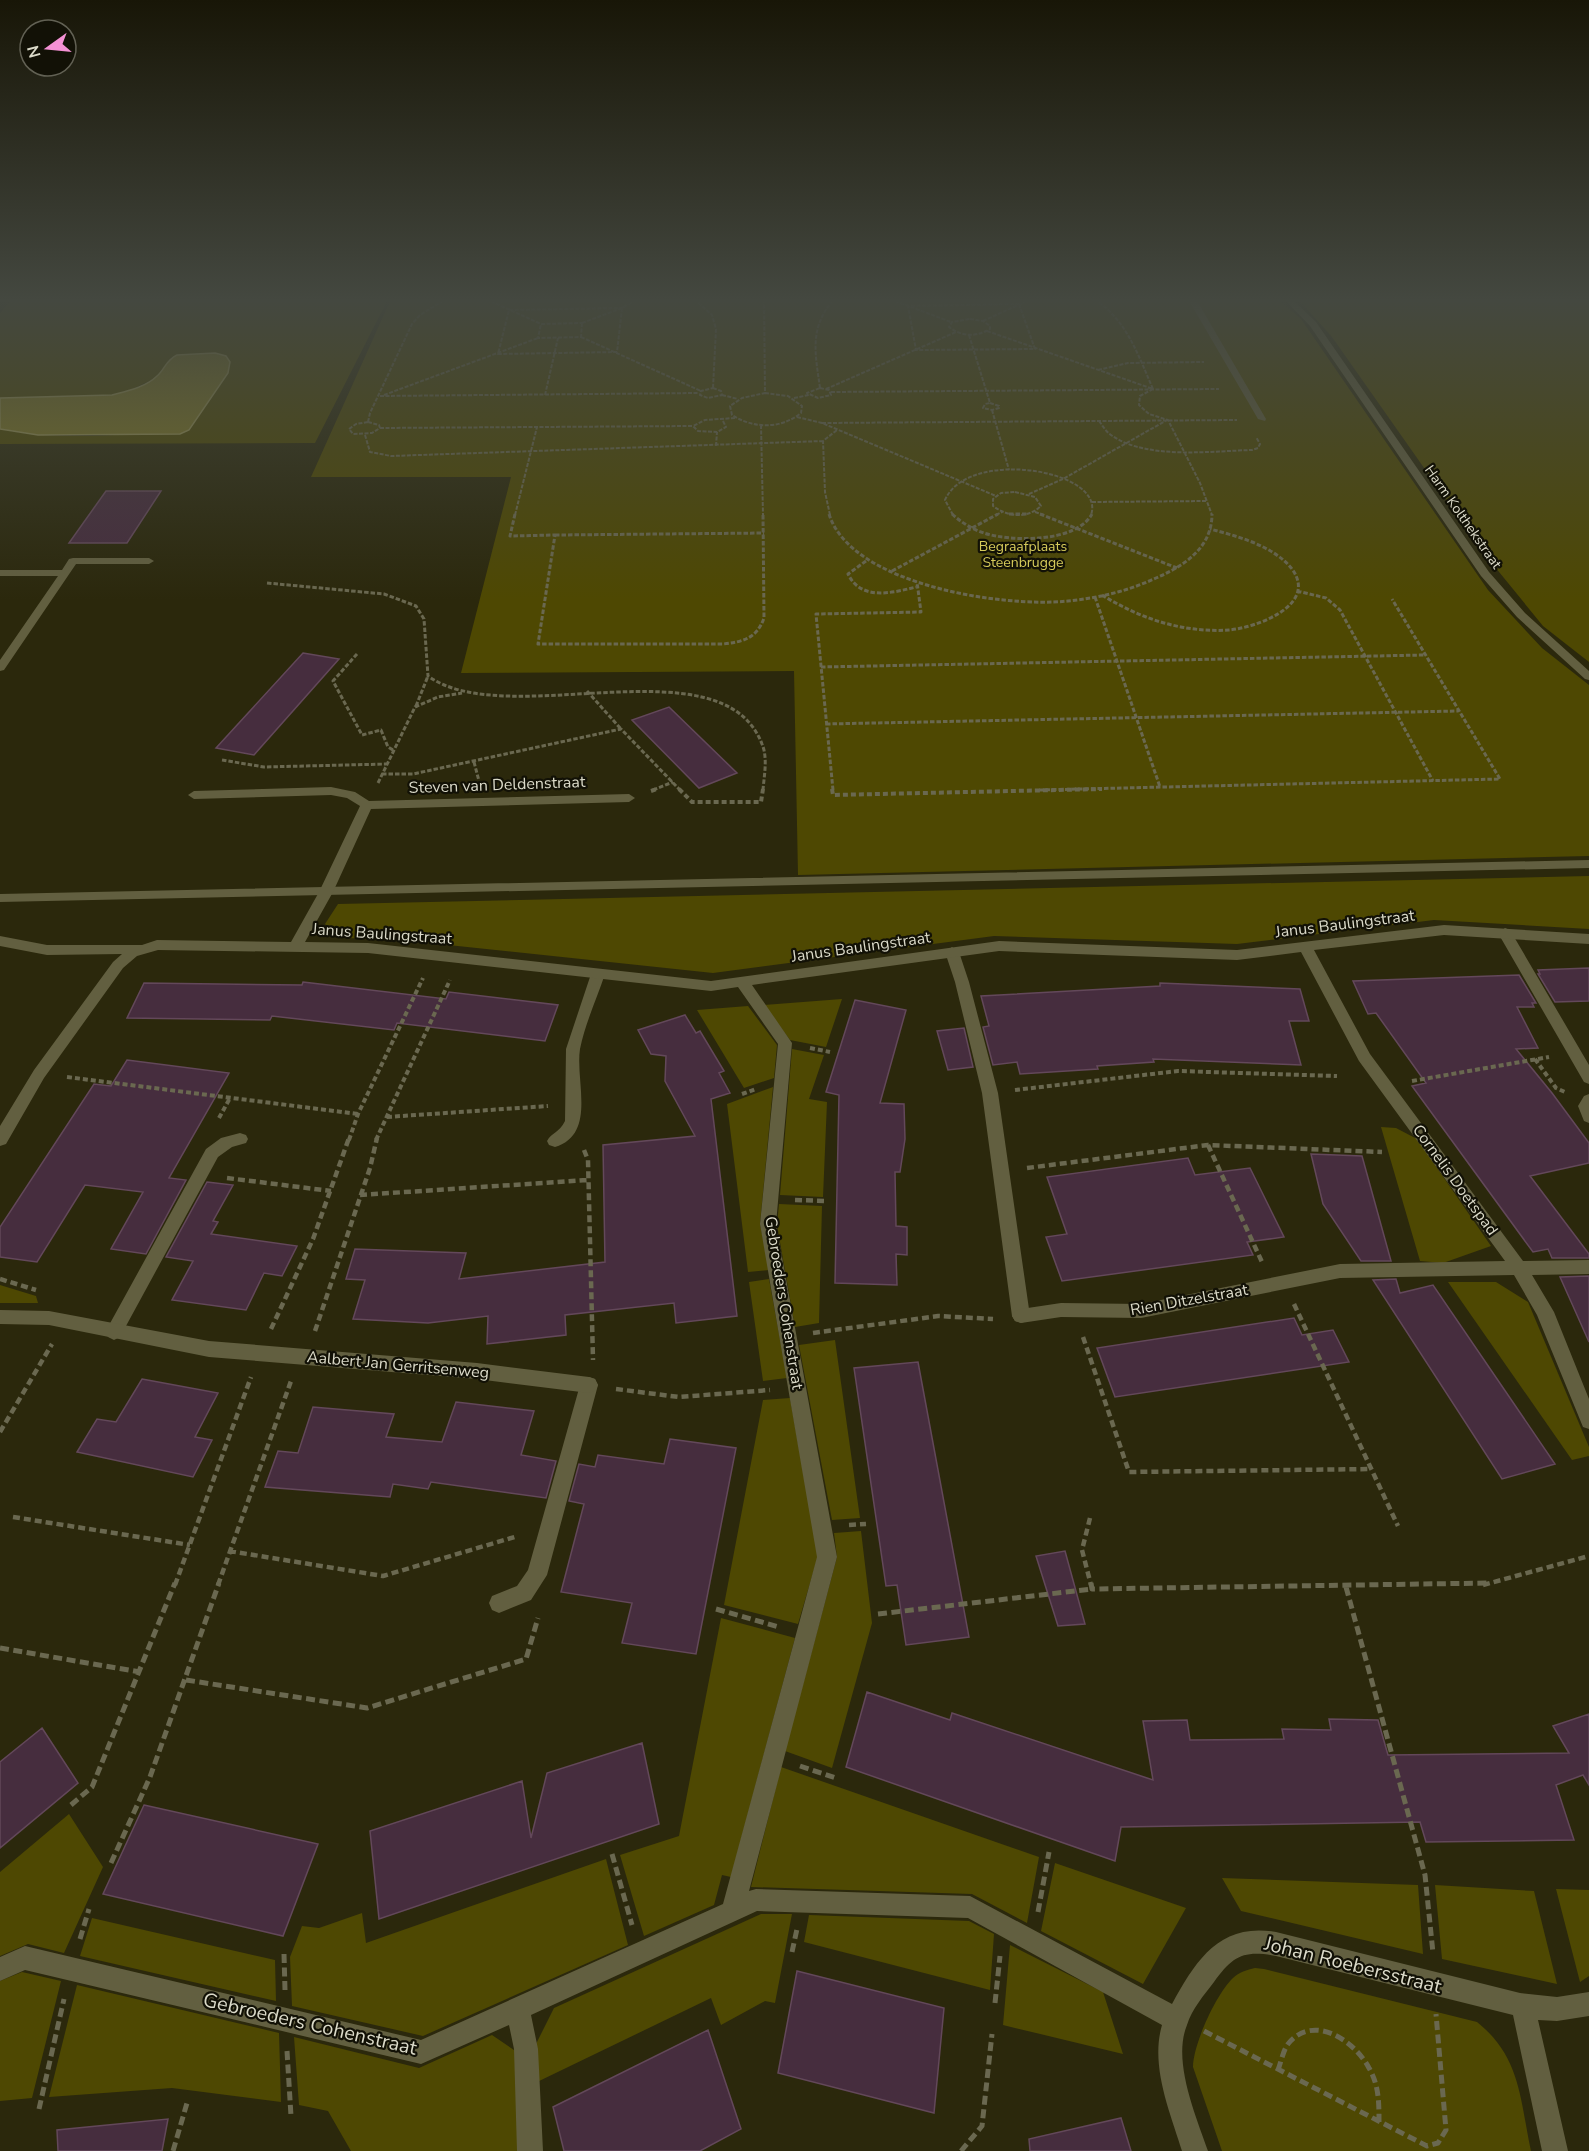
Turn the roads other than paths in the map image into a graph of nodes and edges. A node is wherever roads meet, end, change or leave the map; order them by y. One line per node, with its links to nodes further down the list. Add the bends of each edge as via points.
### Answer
1 (1251, 399): 3 (street)
2 (1365, 399): 8 (street, Harm Kolthekstraat, via 1485,574 1521,615)
3 (1262, 419)
4 (149, 561): 6 (street, via 73,561)
5 (0, 573): 6 (street)
6 (64, 573): 7 (street)
7 (0, 668)
8 (1589, 677)
9 (194, 795): 11 (street, Steven van Deldenstraat, via 332,790)
10 (629, 798): 11 (street, Steven van Deldenstraat)
11 (367, 805): 13 (street)
12 (1589, 864): 13 (street)
13 (326, 892): 14 (street); 18 (street)
14 (0, 898)
15 (1505, 933): 16 (street, Janus Baulingstraat); 19 (street, Janus Baulingstraat, via 1444,930); 24 (street)
16 (1589, 939)
17 (0, 941): 20 (street, Janus Baulingstraat, via 47,950)
18 (297, 946): 20 (street, Janus Baulingstraat, via 164,945); 22 (street, Janus Baulingstraat, via 368,948)
19 (1305, 946): 21 (street, Janus Baulingstraat, via 1237,955 999,946); 29 (street, Cornelis Doetspad, via 1364,1057)
20 (139, 949): 27 (street, via 118,965 39,1074)
21 (952, 952): 23 (street, Janus Baulingstraat); 29 (street, Rien Ditzelstraat, via 990,1093 1021,1316 1061,1310 1141,1311 1340,1271)
22 (598, 974): 23 (street, Janus Baulingstraat, via 711,986); 25 (street, via 574,1041 573,1121 571,1129)
23 (741, 981): 34 (street, Gebroeders Cohenstraat, via 784,1043 768,1224 827,1557)
24 (1589, 1078)
25 (560, 1138)
26 (240, 1139): 31 (street, via 212,1154)
27 (0, 1140)
28 (1589, 1267): 29 (street, Rien Ditzelstraat)
29 (1519, 1268): 32 (street, Cornelis Doetspad, via 1545,1312)
30 (0, 1317): 31 (street, Aalbert Jan Gerritsenweg, via 49,1318)
31 (114, 1332): 33 (street, Aalbert Jan Gerritsenweg, via 209,1349 477,1371 589,1385 537,1575 528,1589)
32 (1589, 1421)
33 (499, 1603)
34 (732, 1912): 38 (street, Gebroeders Cohenstraat); 39 (street, Gebroeders Cohenstraat, via 756,1900 970,1907)
35 (0, 1968): 38 (street, Gebroeders Cohenstraat, via 25,1958 421,2052)
36 (1522, 2004): 37 (street, Johan Roebersstraat, via 1557,2009); 39 (street, Johan Roebersstraat, via 1252,1941 1230,1947 1220,1955); 42 (street)
37 (1589, 2004)
38 (518, 2008): 40 (street, via 526,2049)
39 (1176, 2019): 41 (street, Johan Roebersstraat, via 1171,2038 1172,2068)
40 (530, 2151)
41 (1196, 2151)
42 (1555, 2151)

